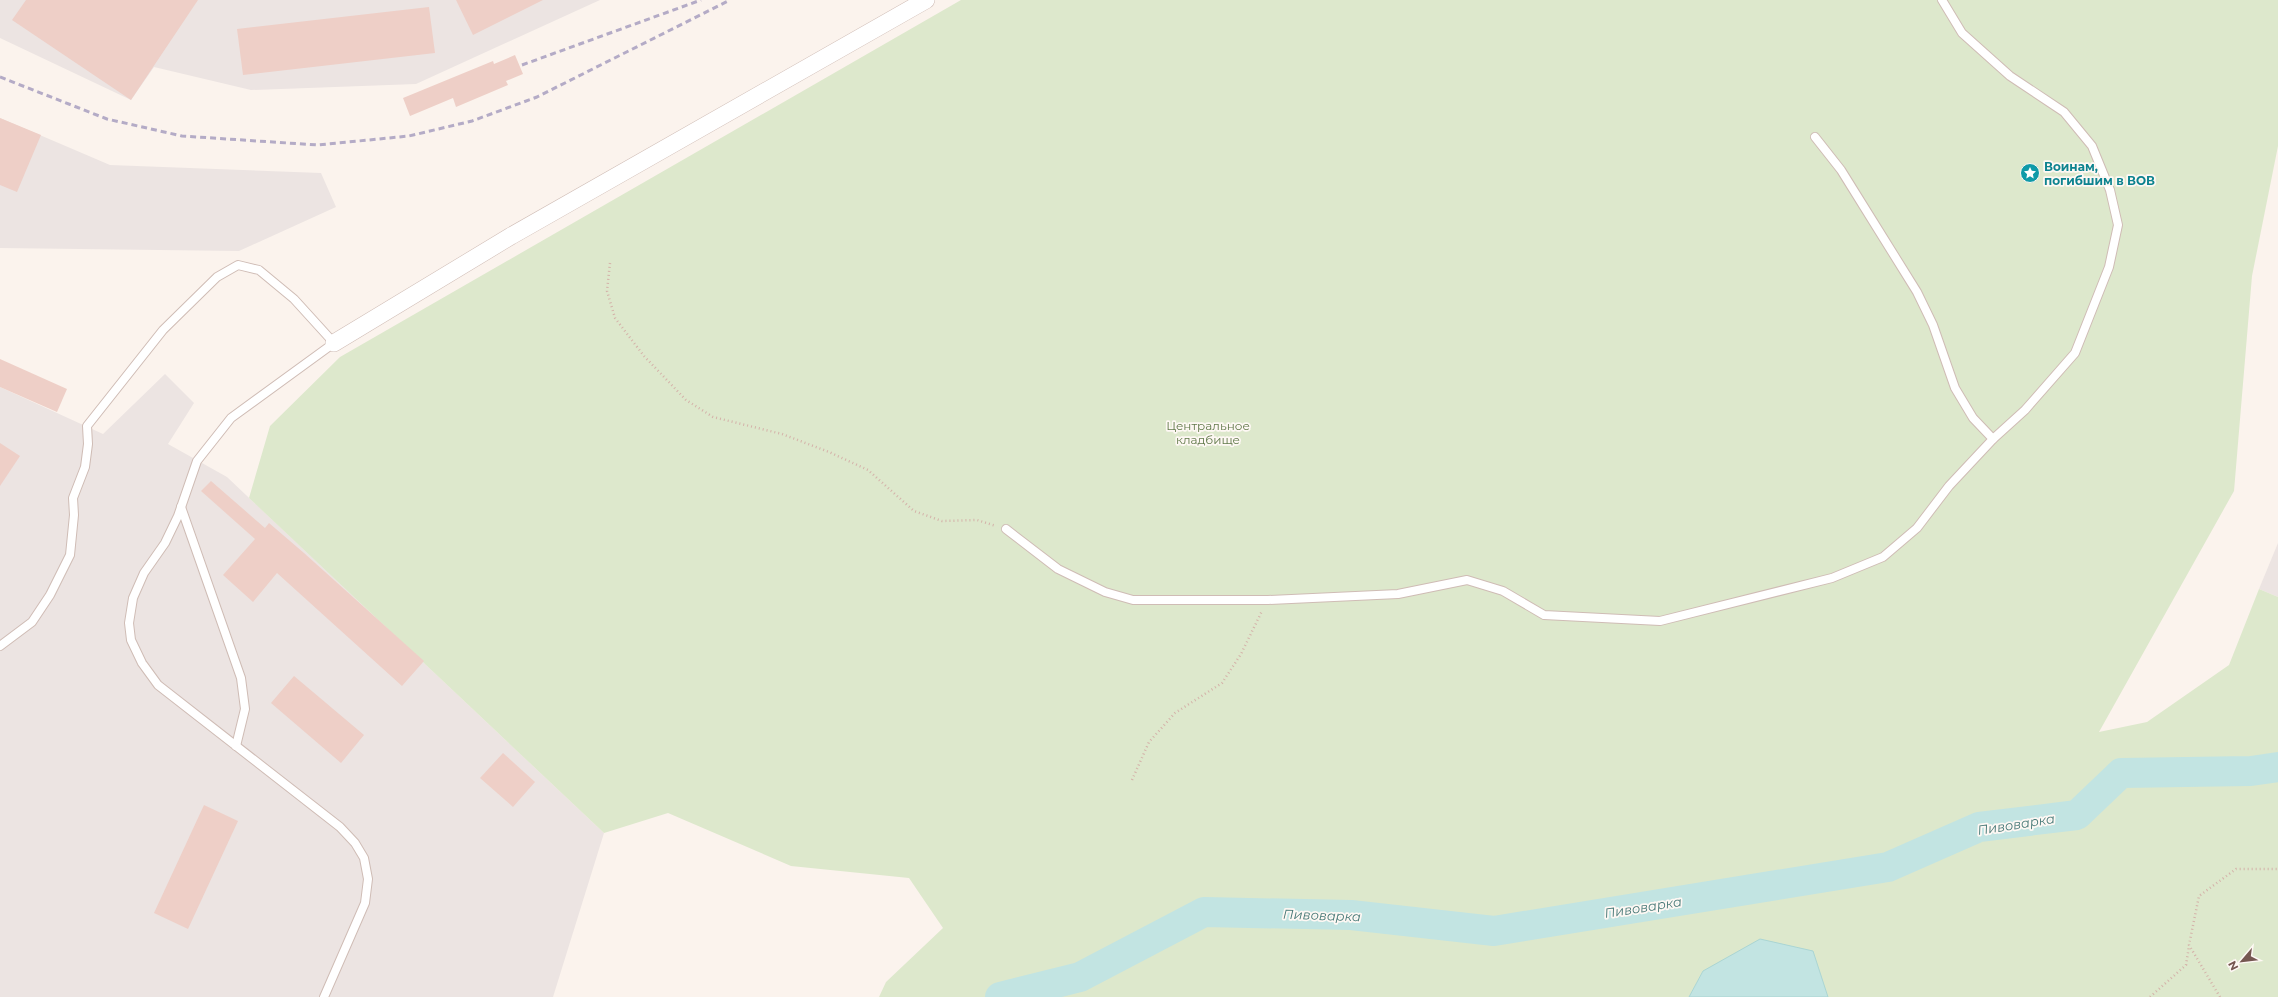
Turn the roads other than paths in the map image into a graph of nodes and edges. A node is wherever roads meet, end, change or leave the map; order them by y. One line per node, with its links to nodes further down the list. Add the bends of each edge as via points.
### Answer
1 (926, 0): 4 (street, via 511,236)
2 (1942, 0): 5 (lane, via 1962,33 2010,76 2064,112 2092,146 2110,190 2118,225 2109,267 2075,352 2025,410)
3 (1815, 138): 5 (lane, via 1841,170 1917,292 1933,325 1955,388 1973,418)
4 (334, 343): 6 (lane, via 231,418 197,461); 8 (lane, via 294,299 259,270 238,265 217,277 163,330 87,426 85,467 73,498 70,554 50,595 32,622)
5 (1993, 439): 7 (lane, via 1949,486 1917,528 1883,557 1832,578 1660,621 1544,615 1503,591 1467,580 1398,594 1268,600 1133,600 1105,592 1058,569)
6 (181, 507): 9 (lane, via 241,678 245,709); 9 (lane, via 165,542 144,573 133,598 129,623 131,640 142,663 158,685)
7 (1006, 529)
8 (0, 646)
9 (236, 746): 10 (lane, via 340,827 355,843 364,858 368,879 365,903)
10 (324, 997)

